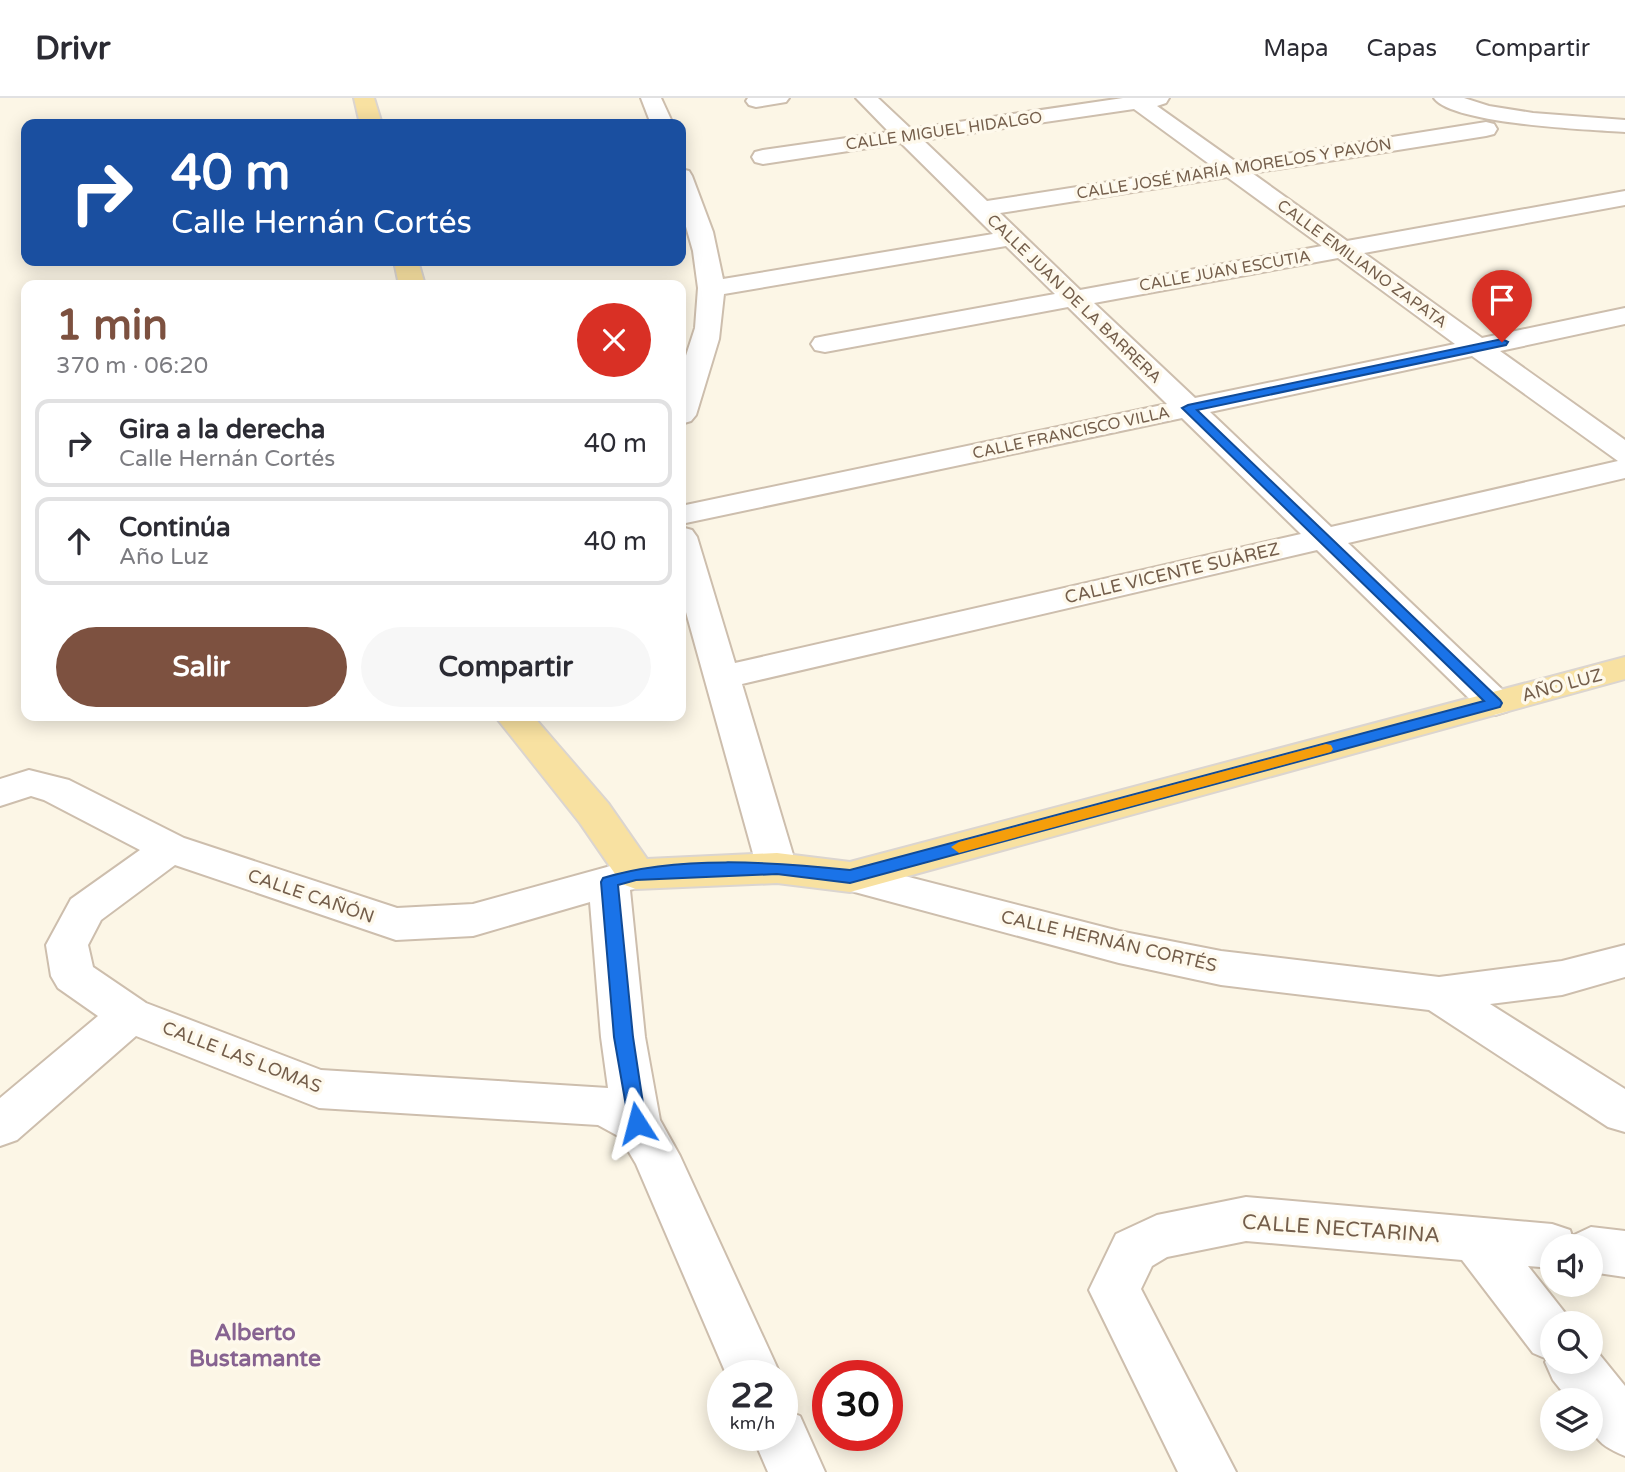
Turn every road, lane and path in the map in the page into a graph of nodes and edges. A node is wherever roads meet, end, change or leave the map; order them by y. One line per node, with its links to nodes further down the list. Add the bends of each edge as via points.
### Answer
1 (364, 98): 9 (main road)
2 (651, 98): 10 (street)
3 (779, 98): 8 (street)
4 (866, 98): 13 (street, CALLE JUAN DE LA BARRERA)
5 (1167, 98): 7 (street, CALLE MIGUEL HIDALGO)
6 (1444, 98): 11 (street, via 1467,108 1519,118)
7 (1136, 100): 13 (street, CALLE MIGUEL HIDALGO); 15 (street, CALLE EMILIANO ZAPATA)
8 (756, 101)
9 (370, 119)
10 (660, 119)
11 (1625, 125)
12 (1486, 129): 15 (street, CALLE JOSÉ MARÍA MORELOS Y PAVÓN)
13 (905, 136): 14 (street, CALLE MIGUEL HIDALGO); 18 (street, CALLE JUAN DE LA BARRERA)
14 (763, 157)
15 (1231, 169): 18 (street, CALLE JOSÉ MARÍA MORELOS Y PAVÓN); 20 (street, CALLE EMILIANO ZAPATA)
16 (686, 190): 21 (street, via 704,242)
17 (1625, 198): 20 (street, CALLE JUAN ESCUTIA)
18 (982, 209): 19 (street, CALLE JUAN DE LA BARRERA)
19 (1012, 238): 21 (street); 22 (street, CALLE JUAN DE LA BARRERA)
20 (1342, 250): 22 (street, CALLE JUAN ESCUTIA); 25 (street, CALLE EMILIANO ZAPATA)
21 (713, 288): 26 (street, via 708,330)
22 (1074, 298): 24 (street, CALLE JUAN ESCUTIA); 27 (street, CALLE JUAN DE LA BARRERA)
23 (1625, 316): 25 (street, CALLE FRANCISCO VILLA)
24 (825, 344)
25 (1477, 347): 27 (street, CALLE FRANCISCO VILLA); 28 (street, CALLE EMILIANO ZAPATA)
26 (686, 399)
27 (1188, 408): 30 (street, CALLE FRANCISCO VILLA); 31 (street, CALLE JUAN DE LA BARRERA)
28 (1625, 454)
29 (1625, 469): 31 (street, CALLE VICENTE SUÁREZ)
30 (686, 514)
31 (1324, 539): 34 (street, CALLE VICENTE SUÁREZ); 35 (street, CALLE JUAN DE LA BARRERA)
32 (686, 555): 34 (street)
33 (1625, 668): 35 (main road, AÑO LUZ)
34 (720, 678): 39 (street)
35 (1495, 703): 40 (main road, AÑO LUZ)
36 (517, 721): 41 (main road, via 594,813)
37 (0, 793): 38 (street, CALLE CAÑÓN, via 29,783 55,789)
38 (170, 848): 41 (street, CALLE CAÑÓN, via 396,925 473,920); 44 (street, CALLE LAS LOMAS, via 86,910 67,945 73,976)
39 (777, 868): 40 (main road, CALLE HERNÁN CORTÉS); 41 (main road, CALLE HERNÁN CORTÉS)
40 (850, 877): 43 (street, CALLE HERNÁN CORTÉS, via 1119,947 1221,968)
41 (623, 878): 46 (street, via 623,1037)
42 (1625, 961): 43 (street, CALLE HERNÁN CORTÉS, via 1562,978)
43 (1439, 994): 45 (street)
44 (130, 1014): 46 (street, CALLE LAS LOMAS, via 319,1090 605,1106); 47 (street)
45 (1625, 1113)
46 (637, 1123): 53 (street)
47 (0, 1126)
48 (1475, 1238): 49 (street, CALLE NECTARINA); 52 (street); 58 (street, CALLE NECTARINA, via 1246,1219 1157,1237 1134,1250 1115,1290)
49 (1540, 1245)
50 (1603, 1251): 51 (street)
51 (1625, 1254)
52 (1540, 1321)
53 (747, 1360)
54 (1581, 1374): 55 (street)
55 (1625, 1429)
56 (787, 1451): 57 (street)
57 (797, 1472)
58 (1208, 1472)

